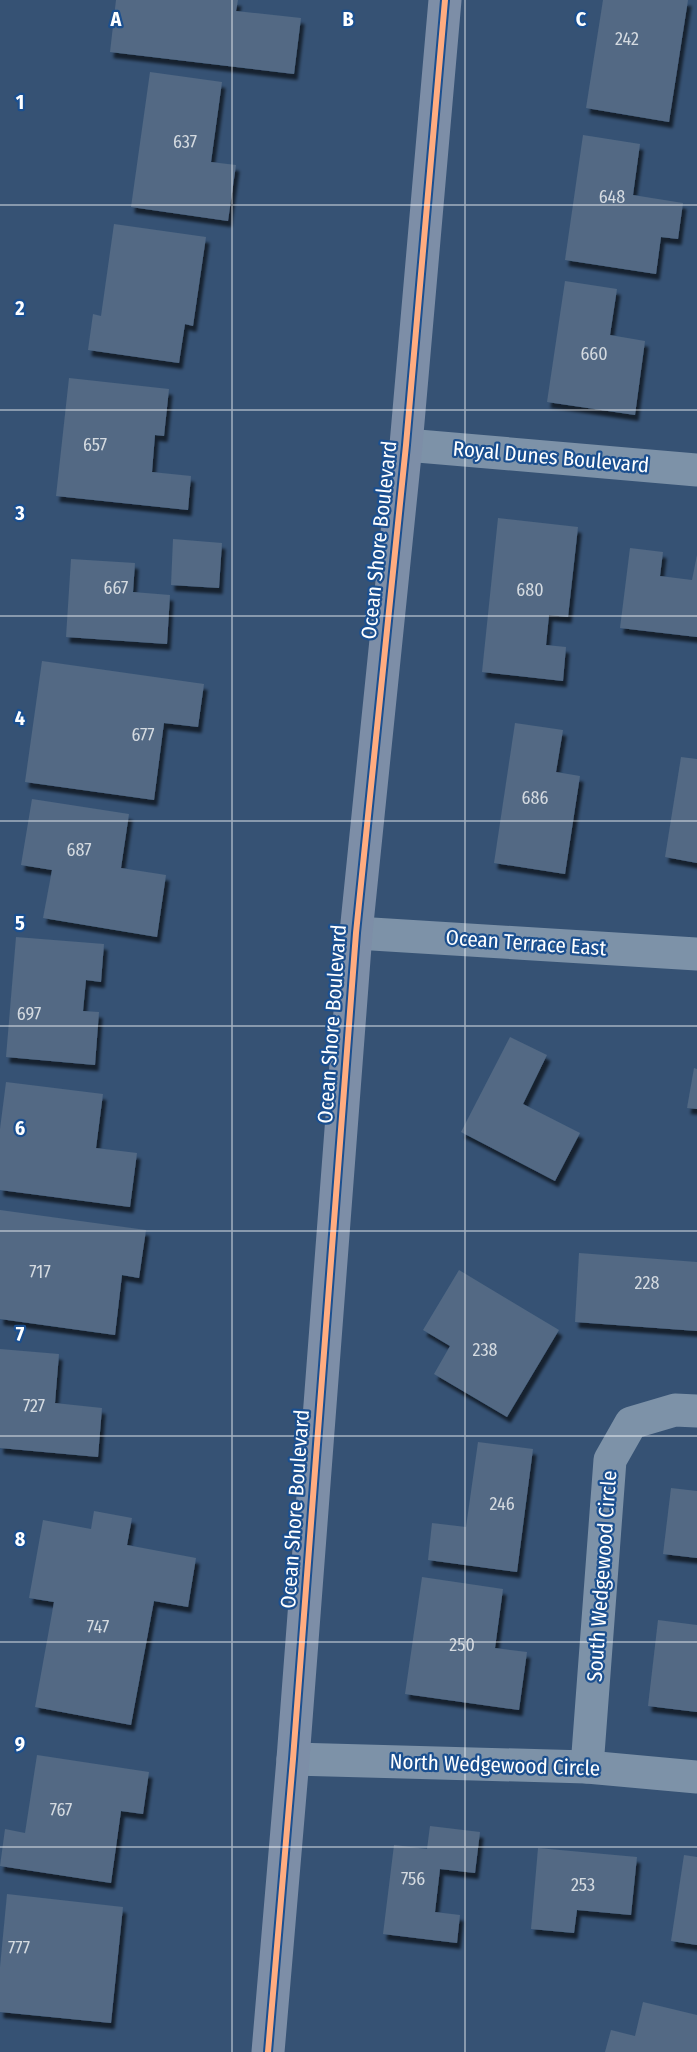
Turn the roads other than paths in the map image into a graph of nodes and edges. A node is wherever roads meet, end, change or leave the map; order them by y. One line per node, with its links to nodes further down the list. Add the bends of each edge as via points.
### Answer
1 (445, 0): 2 (main road, Ocean Shore Boulevard)
2 (406, 445): 3 (street, Royal Dunes Boulevard); 4 (main road, Ocean Shore Boulevard)
3 (697, 470)
4 (356, 933): 5 (street, Ocean Terrace East); 7 (main road, Ocean Shore Boulevard)
5 (697, 954)
6 (697, 1411): 8 (street, South Wedgewood Circle, via 675,1410 631,1423 610,1460)
7 (292, 1759): 8 (street, North Wedgewood Circle); 10 (main road, Ocean Shore Boulevard)
8 (587, 1767): 9 (street, North Wedgewood Circle)
9 (697, 1777)
10 (268, 2052)

